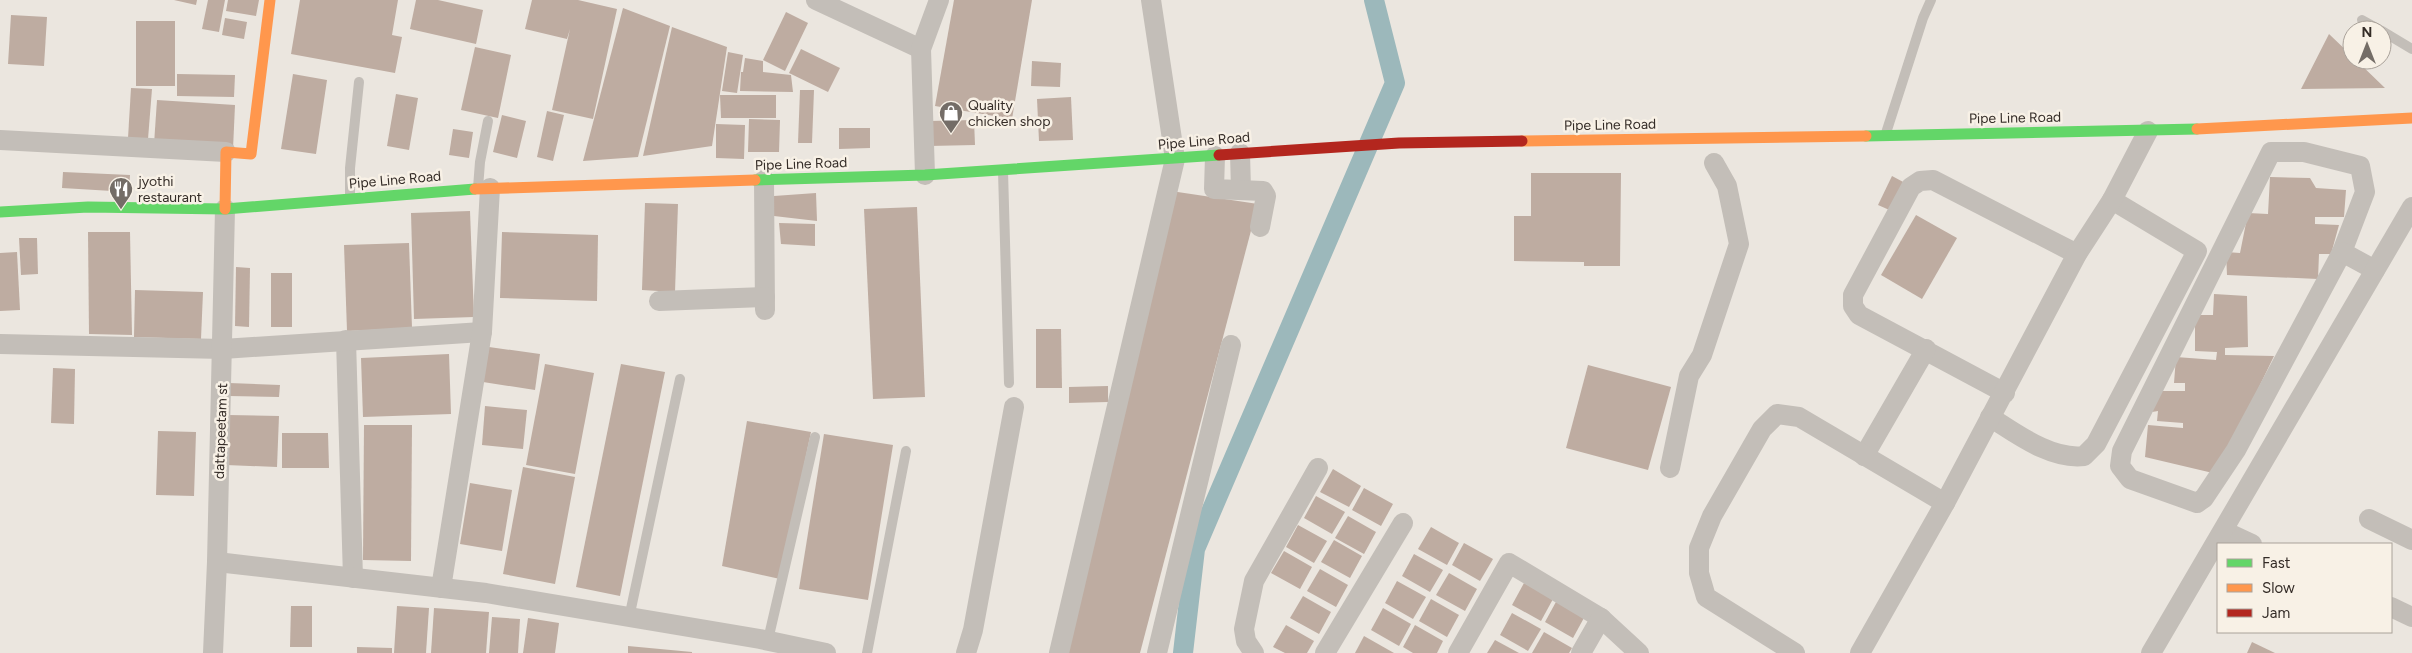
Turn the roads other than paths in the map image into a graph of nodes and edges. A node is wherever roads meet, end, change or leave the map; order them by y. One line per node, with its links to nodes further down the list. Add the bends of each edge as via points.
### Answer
1 (270, 0): 16 (street, via 251,154)
2 (939, 0): 7 (street)
3 (1151, 0): 19 (street)
4 (1931, 0): 13 (lane)
5 (824, 2): 7 (street)
6 (2392, 37): 8 (lane)
7 (921, 49): 21 (street)
8 (2412, 49)
9 (359, 82): 25 (lane)
10 (2412, 118): 12 (street, Pipe Line Road)
11 (488, 121): 23 (lane, via 480,162)
12 (2148, 131): 13 (street, Pipe Line Road); 26 (street)
13 (1885, 136): 15 (street, Pipe Line Road)
14 (0, 140): 16 (street)
15 (1707, 151): 17 (street, Pipe Line Road, via 1399,143); 52 (street, via 1727,186 1739,244 1702,355 1689,376)
16 (226, 152): 28 (street)
17 (1240, 153): 18 (street, Pipe Line Road); 24 (street)
18 (1214, 156): 19 (street, Pipe Line Road); 24 (street, via 1214,189)
19 (1175, 159): 20 (street, Pipe Line Road); 71 (street)
20 (1003, 170): 21 (street, Pipe Line Road); 42 (lane)
21 (926, 175): 22 (street, Pipe Line Road)
22 (764, 180): 23 (street, Pipe Line Road); 34 (street, via 765,303)
23 (484, 188): 25 (street, Pipe Line Road); 35 (street)
24 (1240, 190): 30 (street, via 1263,191 1266,196)
25 (350, 199): 28 (street, Pipe Line Road)
26 (2112, 200): 32 (street); 45 (street, via 2197,251 2096,444 2084,456 2069,458)
27 (2412, 207): 33 (street)
28 (225, 209): 29 (street, Pipe Line Road, via 88,207); 39 (street, dattapeetam st)
29 (0, 212)
30 (1260, 228)
31 (2342, 252): 33 (street); 47 (street); 47 (street, via 2365,192 2360,166 2304,152 2272,152 2122,451 2120,466 2130,479 2197,504)
32 (2077, 254): 40 (street, via 1933,180 1920,180 1911,187 1853,295 1853,306 1859,315); 43 (street)
33 (2376, 270): 50 (street)
34 (659, 301)
35 (482, 332): 36 (street); 61 (street)
36 (346, 340): 39 (street); 60 (street)
37 (0, 344): 39 (street)
38 (1231, 345): 72 (street)
39 (223, 349): 59 (street, dattapeetam st)
40 (1926, 349): 43 (street); 49 (street)
41 (680, 379): 64 (lane)
42 (1009, 383)
43 (2005, 392): 45 (street)
44 (1014, 407): 70 (street)
45 (1990, 417): 53 (street)
46 (815, 437): 66 (lane)
47 (2236, 450): 50 (street)
48 (906, 451): 69 (lane)
49 (1864, 456): 53 (street); 78 (street, via 1799,417 1777,414 1762,429 1712,516 1699,548 1700,573 1706,597)
50 (2262, 466): 56 (street)
51 (1318, 468): 73 (street, via 1254,581 1244,629 1246,642)
52 (1670, 468)
53 (1945, 504): 79 (street)
54 (2369, 519): 57 (street)
55 (1403, 523): 74 (street)
56 (2224, 531): 58 (street); 80 (street)
57 (2412, 540)
58 (2250, 543)
59 (217, 562): 60 (street); 67 (street, dattapeetam st)
60 (353, 578): 61 (street)
61 (441, 588): 64 (street)
62 (2392, 607): 63 (street)
63 (2412, 617)
64 (629, 618): 66 (street)
65 (1601, 618): 75 (street, via 1509,563); 76 (street); 77 (street)
66 (768, 640): 68 (street)
67 (213, 653)
68 (826, 653)
69 (867, 653)
70 (966, 653)
71 (1059, 653)
72 (1158, 653)
73 (1254, 653)
74 (1325, 653)
75 (1458, 653)
76 (1581, 653)
77 (1639, 653)
78 (1795, 653)
79 (1860, 653)
80 (2151, 653)

